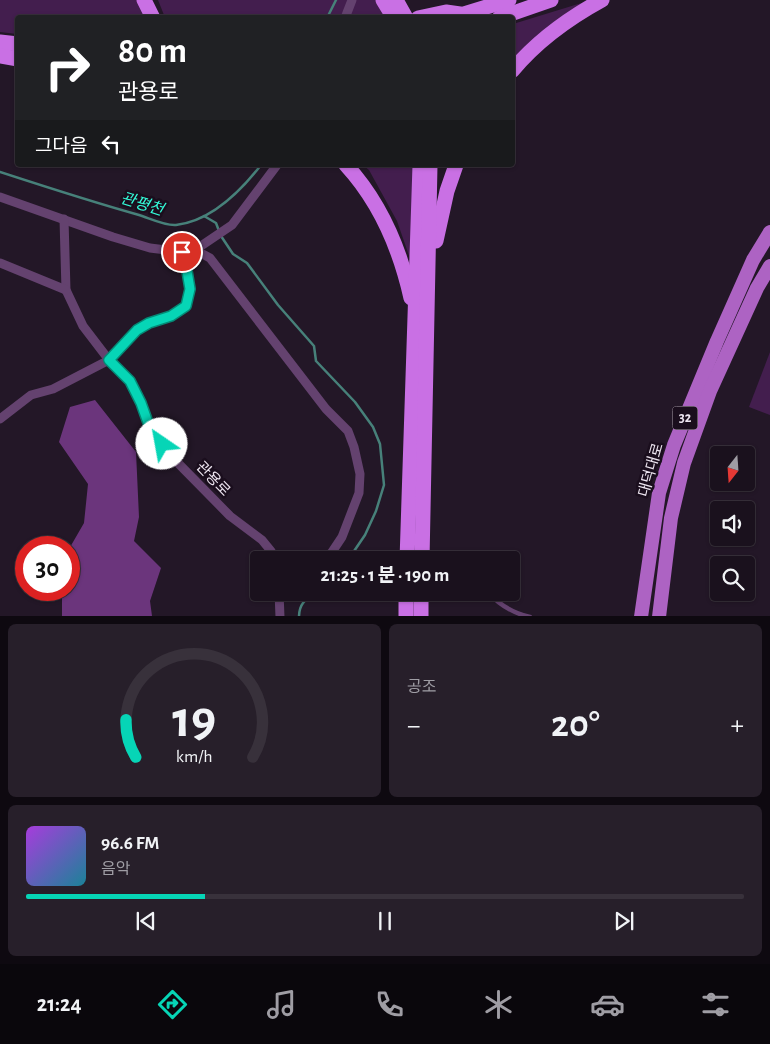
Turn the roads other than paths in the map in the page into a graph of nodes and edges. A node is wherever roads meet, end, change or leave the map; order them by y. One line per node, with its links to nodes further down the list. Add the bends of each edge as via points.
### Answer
1 (144, 0): 8 (highway)
2 (352, 0): 9 (street)
3 (383, 0): 10 (highway)
4 (396, 0): 11 (highway)
5 (509, 0): 14 (highway)
6 (551, 0): 15 (highway)
7 (602, 0): 20 (highway, via 562,25)
8 (152, 15)
9 (346, 15)
10 (392, 15)
11 (404, 15)
12 (432, 15): 13 (highway, via 446,12)
13 (455, 15)
14 (461, 15)
15 (508, 15)
16 (0, 42): 17 (highway)
17 (15, 44)
18 (0, 56): 19 (highway)
19 (15, 58)
20 (515, 68)
21 (276, 167): 29 (street, via 232,225)
22 (348, 167): 35 (highway, via 366,189 396,249 409,289)
23 (420, 167): 35 (highway)
24 (430, 167): 34 (highway)
25 (455, 167): 34 (highway, via 438,231)
26 (0, 197): 27 (street)
27 (64, 219): 30 (street, via 113,238); 33 (street)
28 (770, 232): 50 (main road, 대덕대로 / 32, via 753,260 674,446 659,493)
29 (199, 248): 30 (street); 39 (street, via 326,409 348,431 360,474 359,493 342,537)
30 (182, 252): 36 (street, via 190,289 186,306 137,330)
31 (0, 263): 33 (street)
32 (770, 266): 51 (main road, 대덕대로 / 32, via 710,391 684,462 670,518)
33 (66, 290): 36 (street, 관용로, via 83,326)
34 (428, 292): 41 (highway)
35 (415, 332): 40 (highway)
36 (109, 360): 37 (street, via 53,388 31,395); 38 (street, 관용로, via 130,381 151,431 173,458)
37 (0, 419)
38 (270, 551)
39 (333, 551)
40 (408, 551)
41 (422, 551)
42 (280, 601): 46 (street)
43 (406, 601): 47 (highway)
44 (421, 601): 48 (highway)
45 (497, 601): 49 (lane, via 515,613)
46 (280, 616)
47 (406, 616)
48 (421, 616)
49 (530, 616)
50 (640, 616)
51 (659, 616)

